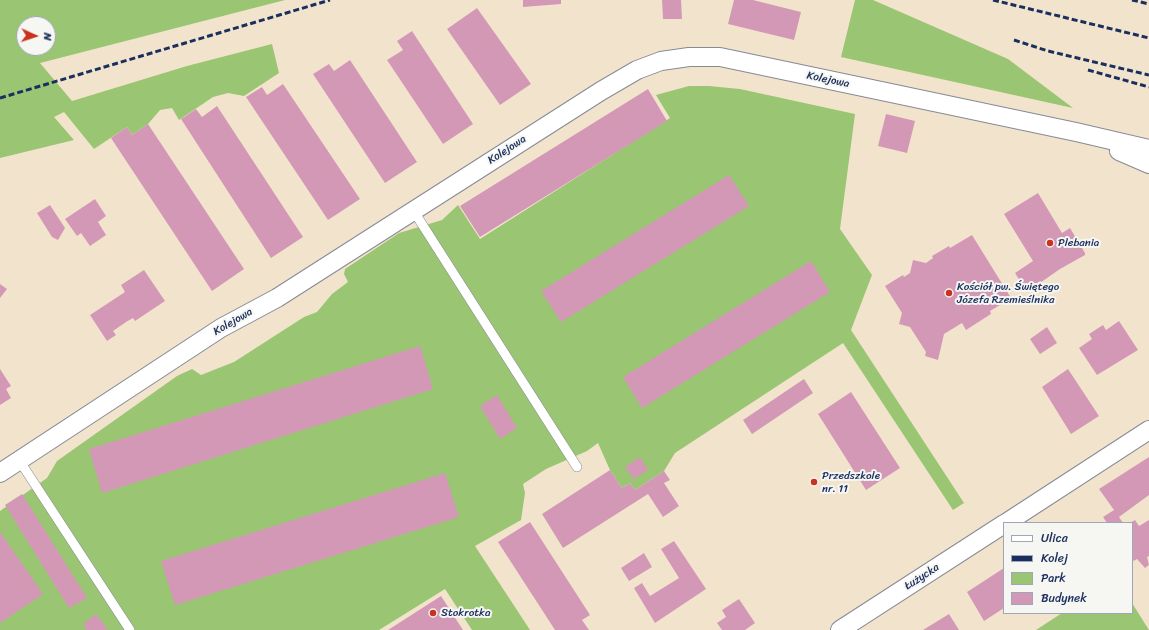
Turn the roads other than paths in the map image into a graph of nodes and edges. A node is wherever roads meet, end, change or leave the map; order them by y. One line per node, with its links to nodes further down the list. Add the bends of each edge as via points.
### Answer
1 (1076, 132): 2 (street, Kolejowa); 3 (street, Kolejowa); 4 (street, Kolejowa, via 720,57 689,57 661,61 618,80)
2 (1149, 150)
3 (1149, 164)
4 (414, 210): 6 (street, Kolejowa, via 277,298 221,328); 7 (lane)
5 (1149, 430): 9 (street, Łużycka)
6 (19, 460): 8 (street, Kolejowa); 11 (lane)
7 (577, 467)
8 (0, 473)
9 (1008, 522)
10 (1003, 525): 12 (street, Łużycka)
11 (130, 630)
12 (840, 630)

